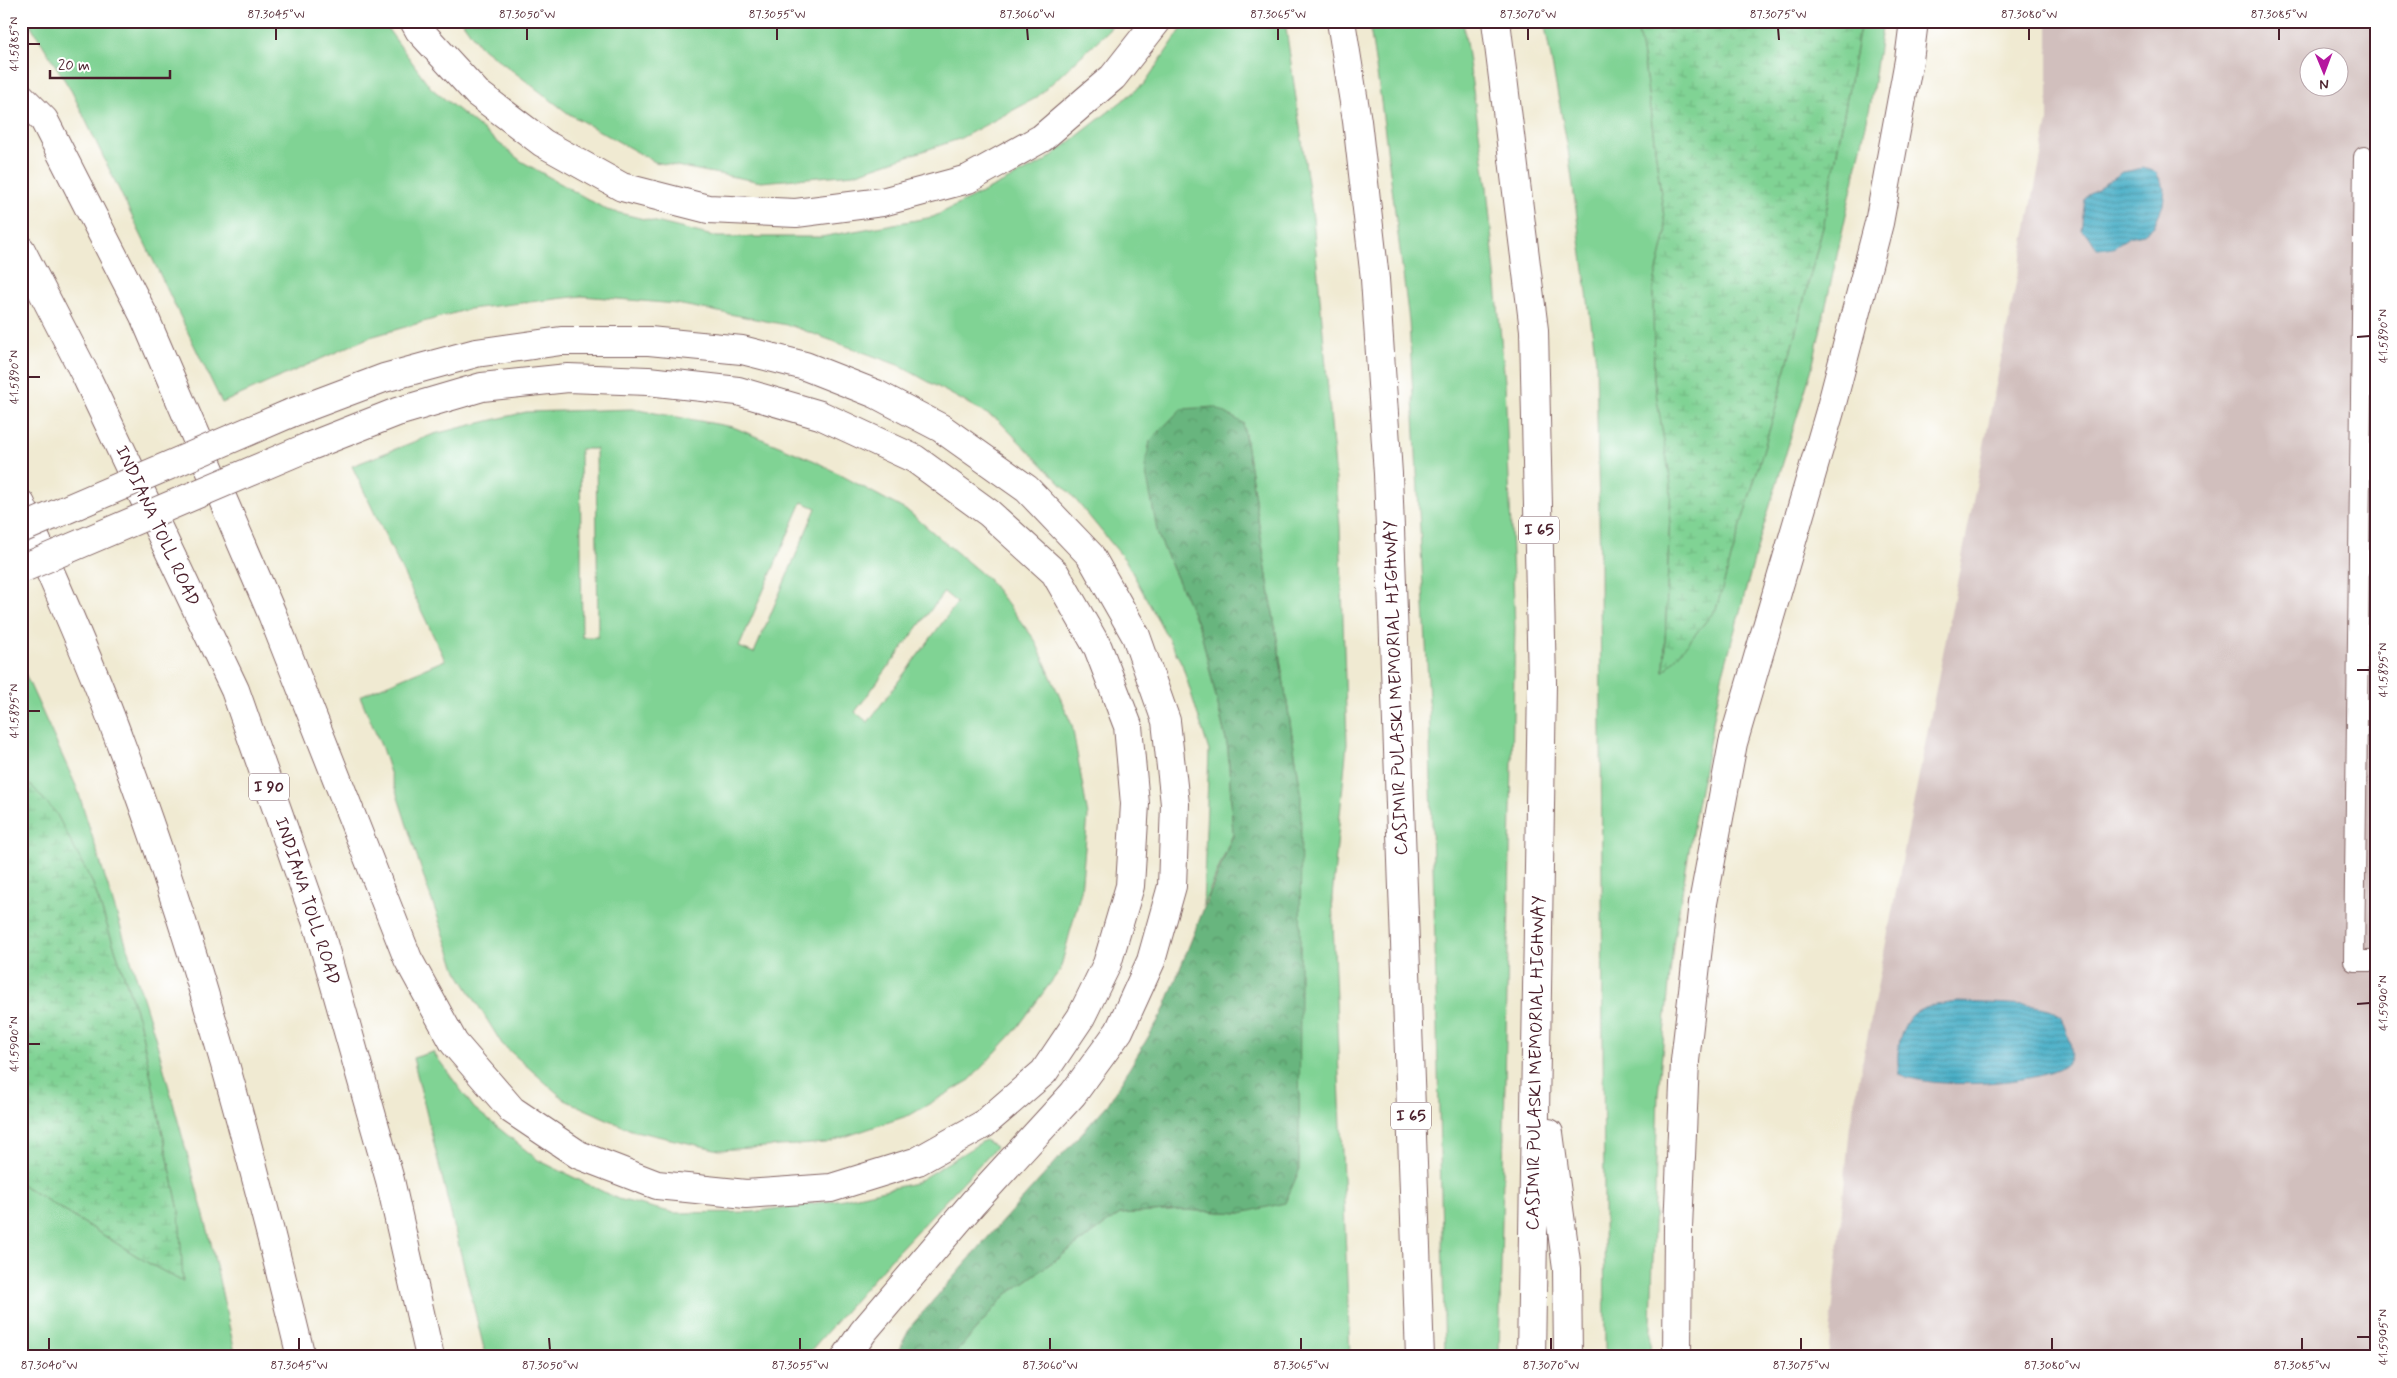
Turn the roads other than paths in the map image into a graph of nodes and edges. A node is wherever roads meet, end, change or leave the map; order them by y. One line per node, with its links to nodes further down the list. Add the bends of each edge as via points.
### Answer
1 (414, 21): 2 (highway, via 477,93 543,143 622,187 708,209 796,213 882,202 968,179 1042,138 1113,77)
2 (1157, 21)
3 (1342, 21): 17 (highway, CASIMIR PULASKI MEMORIAL HIGHWAY / I 65, via 1375,279 1388,474)
4 (1496, 21): 13 (highway, CASIMIR PULASKI MEMORIAL HIGHWAY / I 65, via 1534,330 1542,683)
5 (1914, 21): 20 (highway, via 1879,223 1830,411 1733,743 1703,903 1685,1061)
6 (21, 97): 11 (highway, bridge, via 44,120 144,316 272,614 408,959 454,1044 512,1110 579,1155 658,1185 746,1194 831,1188 918,1161 984,1124 1044,1072 1081,1017 1107,964 1130,886 1135,804 1128,726 1098,648 1055,573 989,513 915,459 820,415 738,391 648,381 568,378 482,387 397,412 308,447)
7 (2364, 157): 12 (lane, via 2354,961)
8 (21, 250): 15 (highway, INDIANA TOLL ROAD / I 90, via 87,378 235,690 318,929 390,1180)
9 (21, 504): 14 (highway, via 120,740 196,962 264,1202)
10 (21, 529): 16 (highway, bridge, via 290,413 384,378 476,353 561,341 649,341 742,350 805,366 868,390 941,428 1027,489 1090,555 1136,636 1166,721 1175,804 1172,886 1151,961 1119,1030 1074,1094 973,1203 863,1332)
11 (21, 569)
12 (2376, 961)
13 (1538, 1042): 18 (highway, CASIMIR PULASKI MEMORIAL HIGHWAY / I 65); 19 (highway, via 1567,1270)
14 (301, 1357)
15 (430, 1357)
16 (846, 1357)
17 (1420, 1357)
18 (1531, 1357)
19 (1568, 1357)
20 (1677, 1357)

